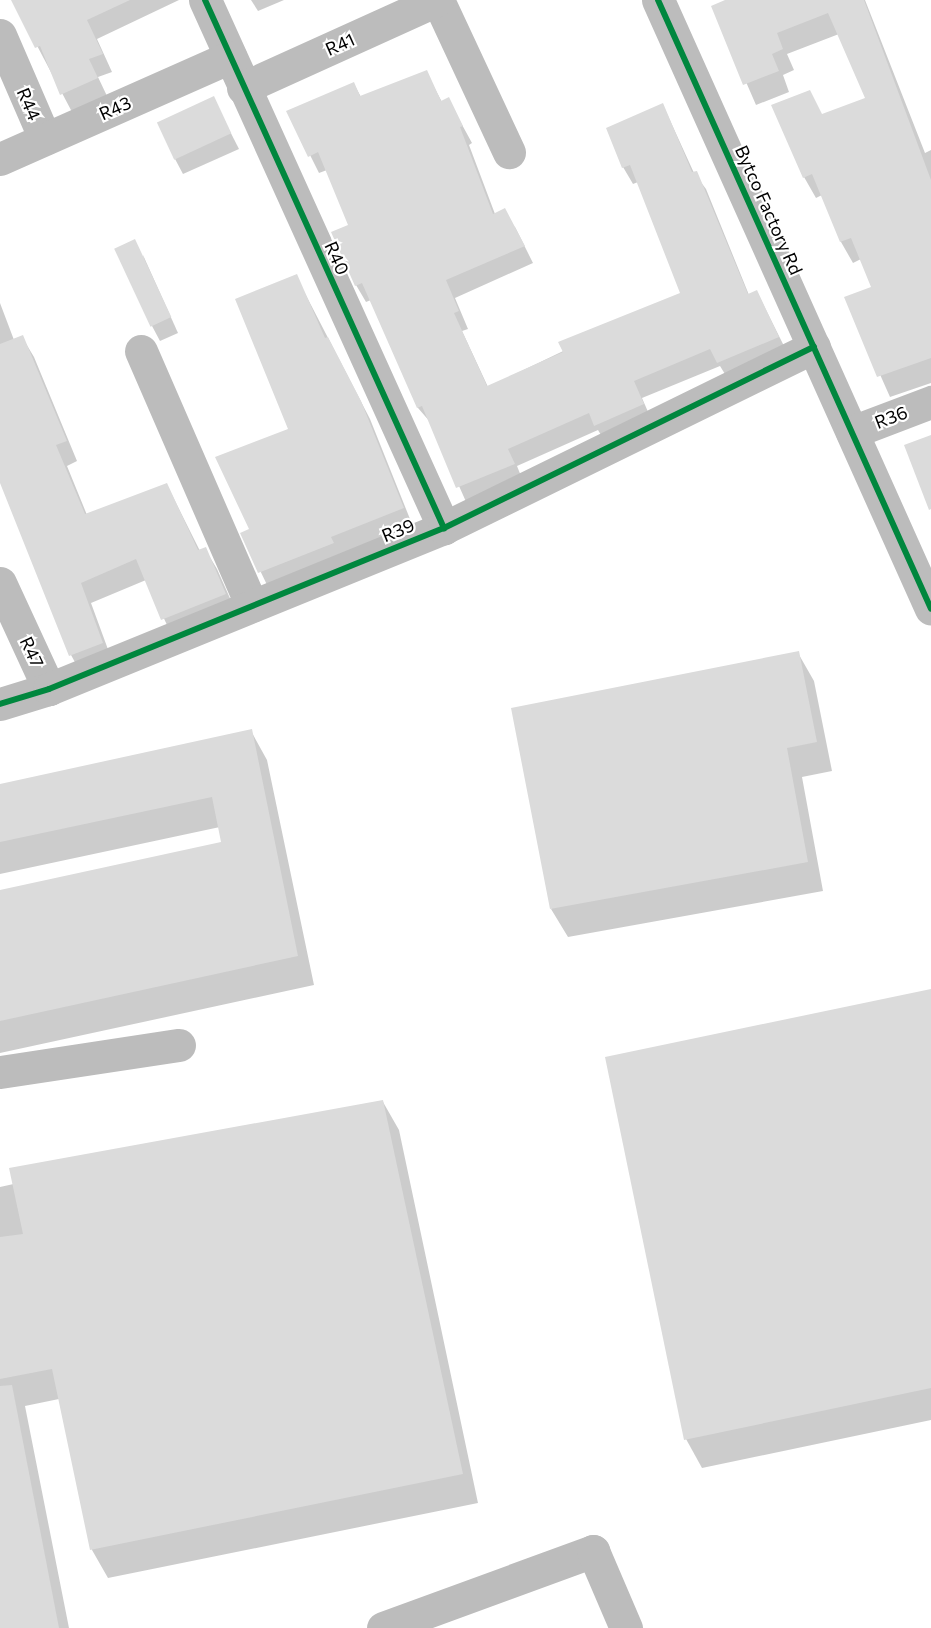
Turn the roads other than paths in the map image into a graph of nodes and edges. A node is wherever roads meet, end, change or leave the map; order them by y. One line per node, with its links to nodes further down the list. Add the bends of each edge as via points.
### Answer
1 (205, 0): 5 (street, R40)
2 (437, 0): 6 (street, R41); 8 (street)
3 (658, 0): 10 (street, Bytco Factory Rd)
4 (0, 34): 7 (street, R44)
5 (230, 57): 6 (street, R40); 7 (street, R43)
6 (243, 88): 14 (street, R40)
7 (45, 139): 9 (street, R43)
8 (508, 152)
9 (0, 159)
10 (814, 347): 13 (street, Bytco Factory Rd); 14 (street, R39)
11 (141, 351): 16 (street)
12 (931, 402): 13 (street, R36)
13 (852, 432): 17 (street, Bytco Factory Rd)
14 (444, 528): 16 (street, R39)
15 (0, 583): 18 (street, R47)
16 (252, 606): 18 (street, R39)
17 (931, 609)
18 (49, 689): 19 (street, R39)
19 (0, 704)
20 (179, 1045): 21 (street)
21 (0, 1072)
22 (383, 1628): 23 (street, via 593,1551)
23 (626, 1628)

